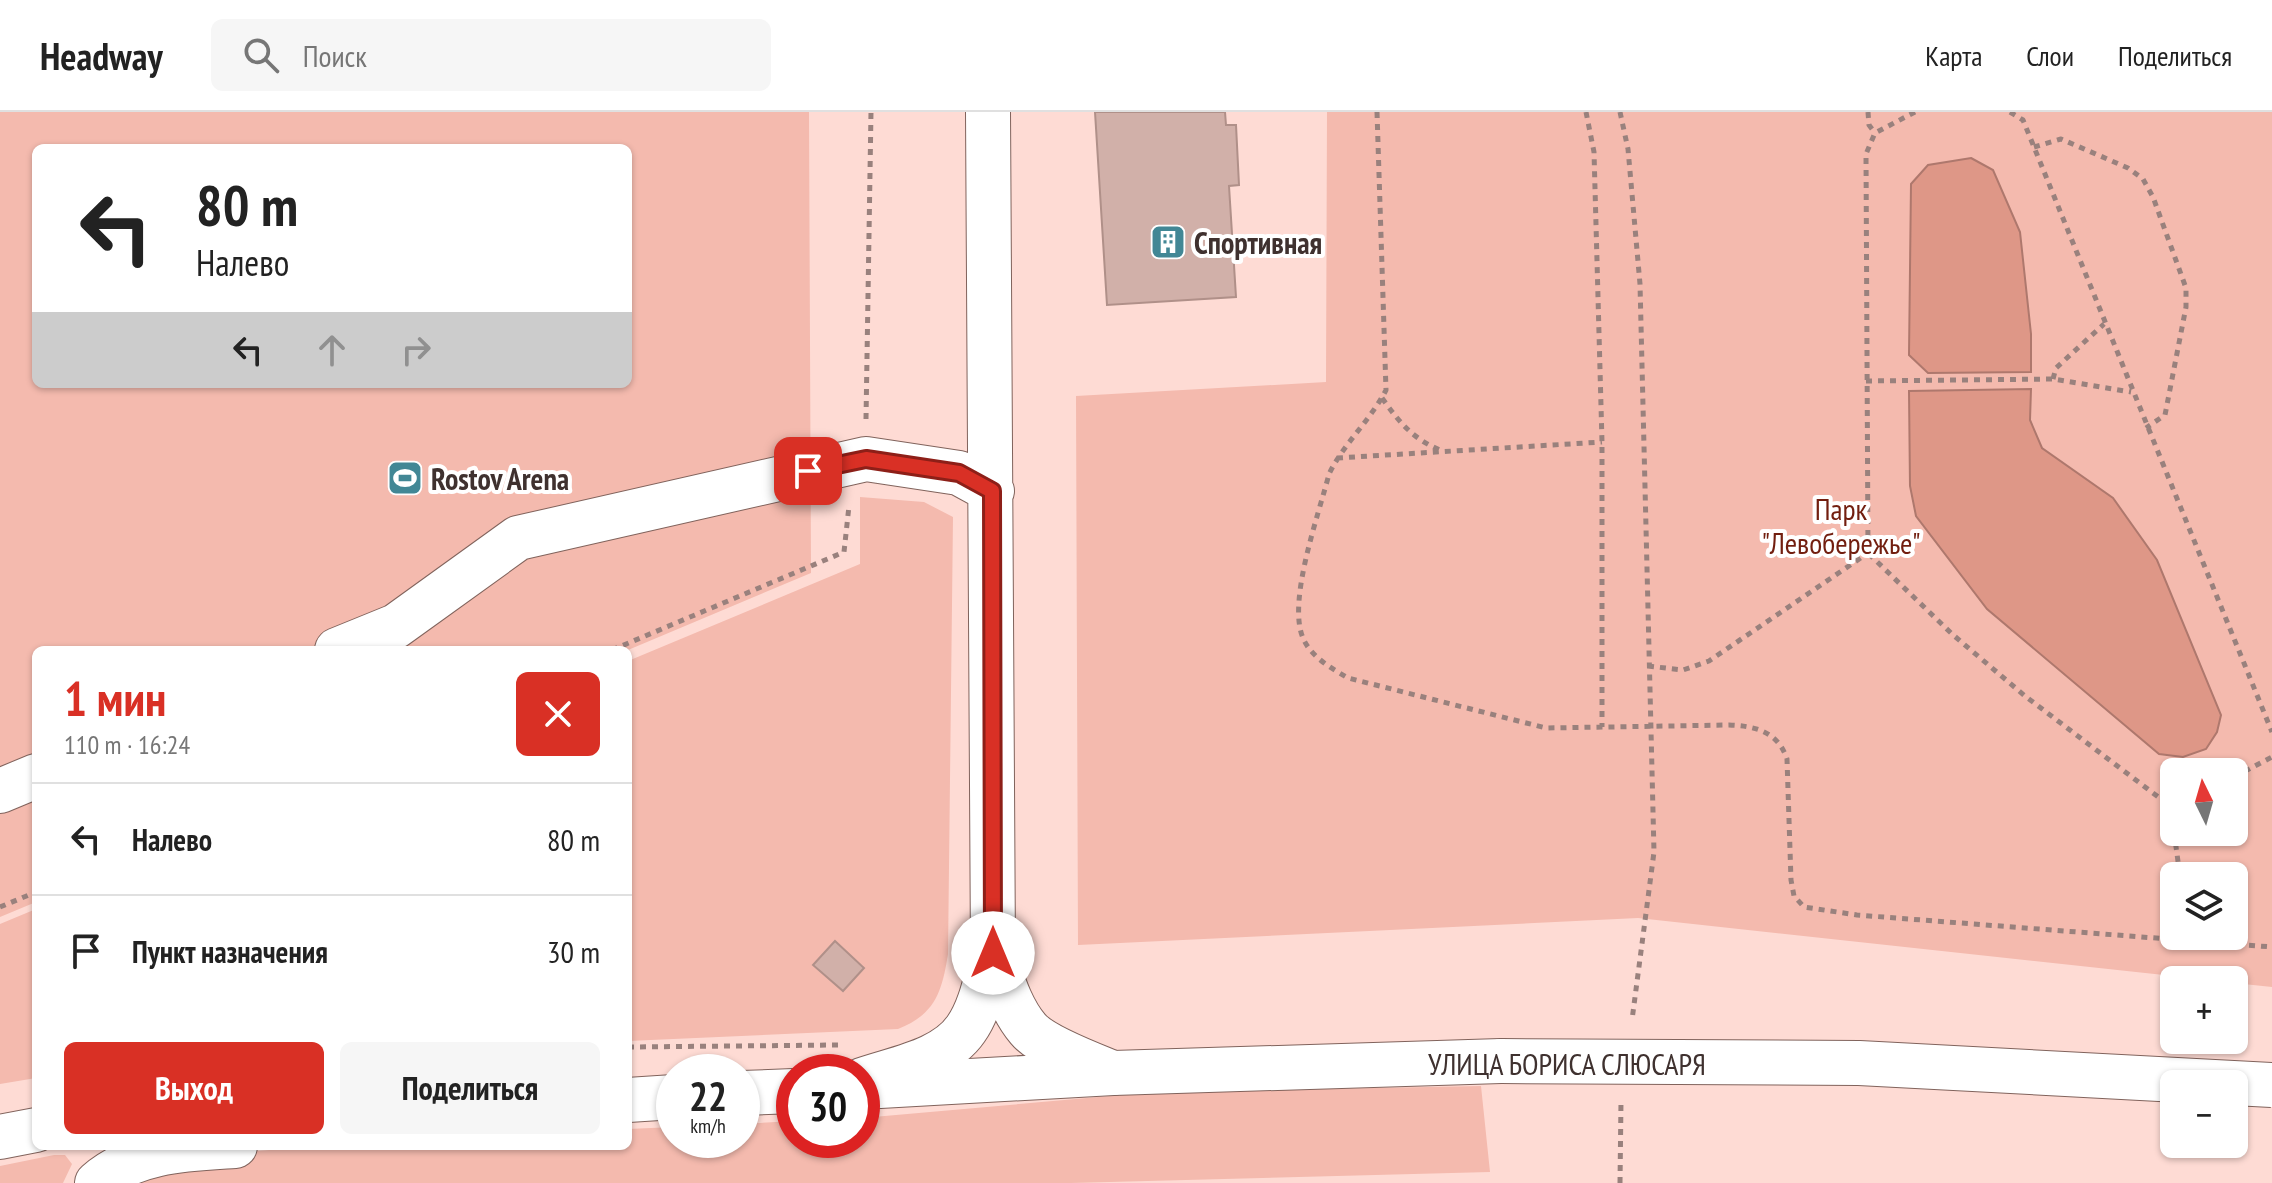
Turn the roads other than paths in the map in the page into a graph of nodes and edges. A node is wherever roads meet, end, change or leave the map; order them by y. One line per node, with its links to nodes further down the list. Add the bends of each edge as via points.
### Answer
1 (988, 112): 2 (main road)
2 (992, 491): 3 (main road, via 959,473 866,459 518,538 396,626); 6 (main road)
3 (347, 646)
4 (32, 778): 5 (main road)
5 (0, 791)
6 (993, 953): 7 (main road, via 966,1030 937,1055); 8 (main road, via 1029,1030)
7 (880, 1060)
8 (1113, 1073): 9 (main road, УЛИЦА БОРИСА СЛЮСАРЯ, bridge, via 1501,1061 1859,1063); 10 (main road, УЛИЦА БОРИСА СЛЮСАРЯ)
9 (2272, 1085)
10 (880, 1086)
11 (656, 1098): 12 (main road)
12 (632, 1100)
13 (32, 1131): 14 (main road)
14 (0, 1137)
15 (181, 1150): 16 (main road, via 137,1159)
16 (97, 1183)

